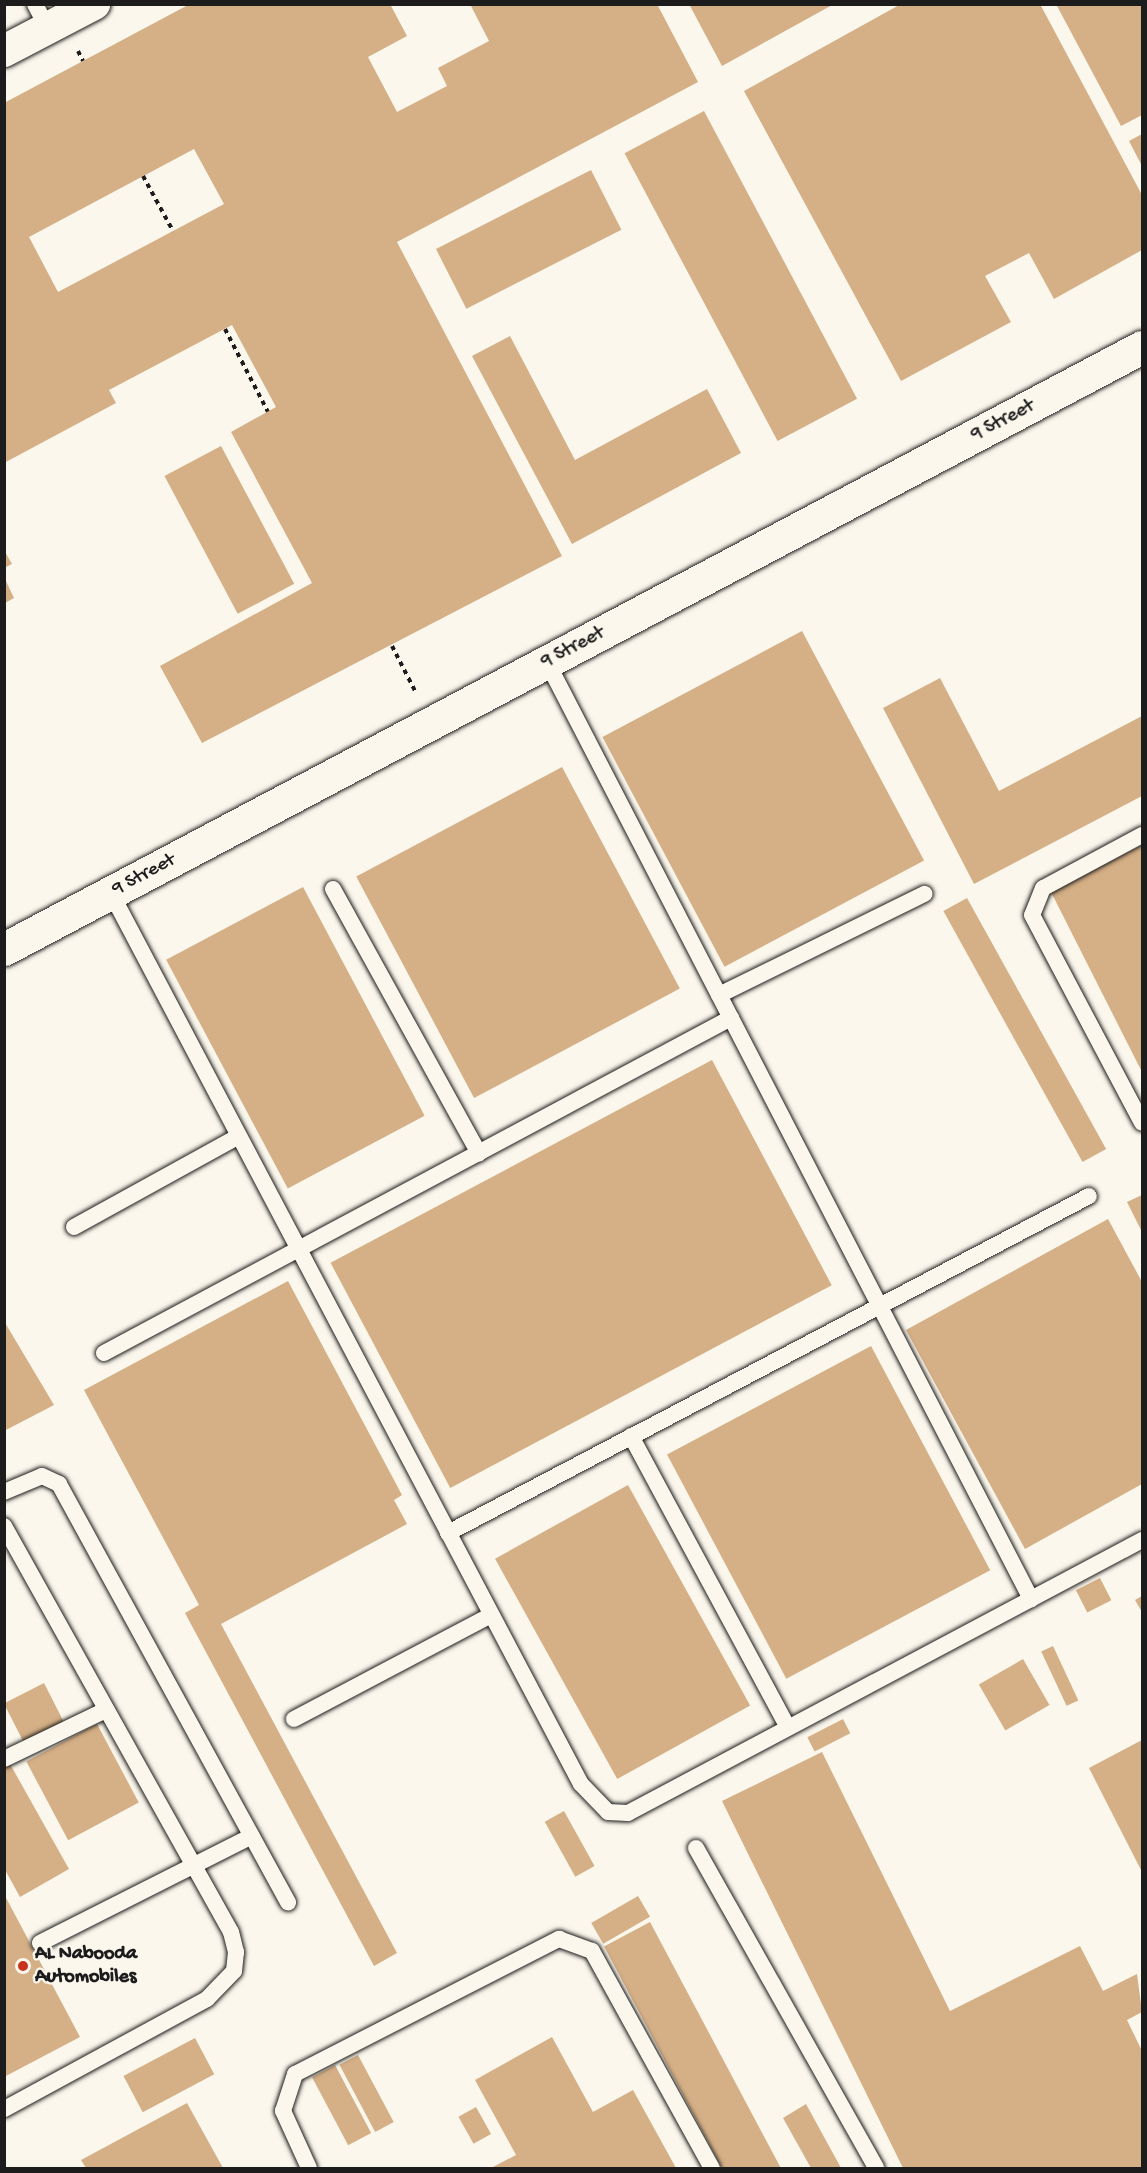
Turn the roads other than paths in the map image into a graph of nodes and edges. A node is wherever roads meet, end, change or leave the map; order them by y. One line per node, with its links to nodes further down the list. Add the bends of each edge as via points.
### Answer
1 (94, 4): 2 (street)
2 (41, 17): 3 (street)
3 (4, 51)
4 (1143, 347): 5 (street, 9 Street)
5 (547, 662): 8 (street, 9 Street); 11 (lane)
6 (1143, 835): 13 (lane, via 1043,888 1032,915)
7 (333, 889): 15 (lane)
8 (111, 893): 10 (street, 9 Street); 14 (lane)
9 (924, 894): 11 (lane)
10 (4, 949)
11 (719, 995): 12 (lane)
12 (731, 1018): 15 (lane); 19 (lane)
13 (1143, 1123)
14 (239, 1136): 17 (lane); 18 (lane)
15 (479, 1153): 18 (lane)
16 (1089, 1196): 19 (lane)
17 (74, 1227)
18 (299, 1249): 20 (lane); 24 (lane)
19 (880, 1306): 21 (lane); 26 (lane)
20 (104, 1353)
21 (631, 1436): 24 (lane); 30 (lane)
22 (4, 1492): 32 (lane, via 42,1476 59,1484)
23 (4, 1526): 28 (lane)
24 (448, 1533): 27 (lane)
25 (1143, 1540): 26 (lane)
26 (1031, 1599): 30 (lane)
27 (491, 1615): 29 (lane); 30 (lane, via 581,1784 608,1812 628,1813)
28 (106, 1710): 31 (lane); 34 (lane)
29 (294, 1719)
30 (788, 1728)
31 (4, 1759)
32 (252, 1836): 34 (lane); 35 (lane)
33 (696, 1848): 40 (lane)
34 (194, 1866): 36 (lane); 37 (lane, via 236,1952 234,1971 223,1988)
35 (288, 1902)
36 (40, 1943)
37 (4, 2109)
38 (309, 2169): 39 (lane, via 283,2111 285,2091 311,2061 541,1945 576,1942 602,1966)
39 (712, 2169)
40 (876, 2169)

